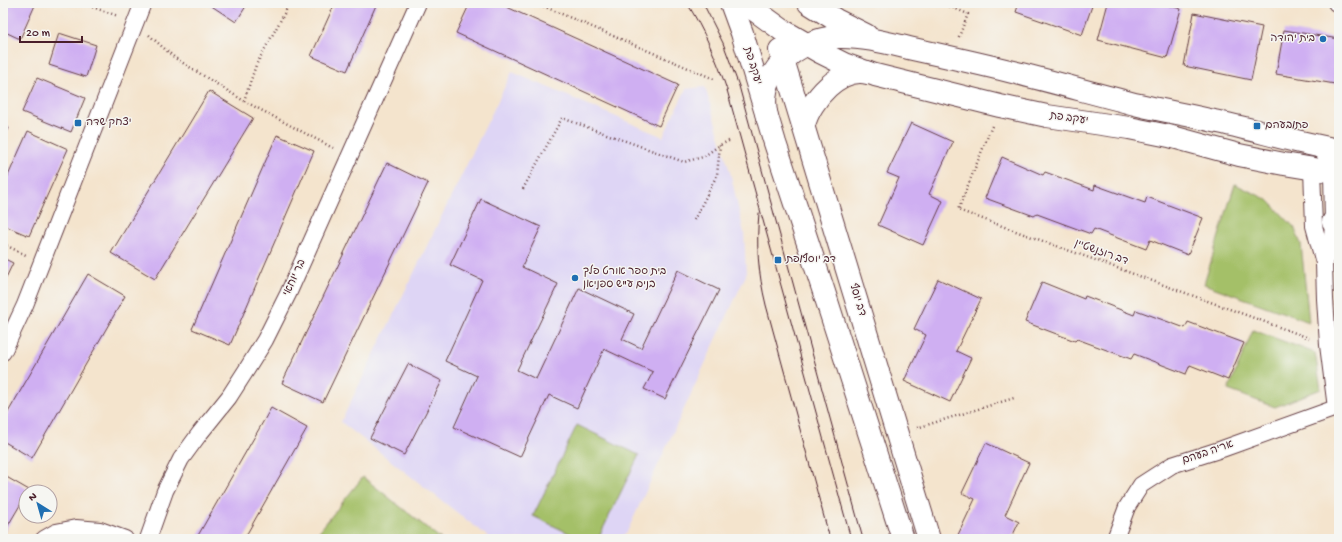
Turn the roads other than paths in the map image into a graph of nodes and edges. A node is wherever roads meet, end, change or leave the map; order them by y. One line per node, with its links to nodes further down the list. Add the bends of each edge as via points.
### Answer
1 (144, 3): 18 (street, via 25,305)
2 (418, 3): 22 (street, בר יוחאי, via 265,340 229,397 181,459 165,491)
3 (731, 3): 12 (main road, יעקב פת)
4 (745, 3): 7 (main road, יעקב פת)
5 (766, 3): 7 (main road)
6 (809, 3): 8 (main road)
7 (773, 24): 9 (main road, יעקב פת); 10 (main road)
8 (882, 42): 9 (main road, יעקב פת, via 838,37); 14 (main road, יעקב פת)
9 (806, 44): 10 (main road, יעקב פת); 11 (main road, יעקב פת)
10 (783, 61): 12 (main road, יעקב פת, via 774,73 767,90); 13 (main road, דב יוסף)
11 (868, 73): 13 (main road, via 854,72 829,86 810,109); 15 (main road, יעקב פת, via 1006,108 1169,136 1239,155)
12 (767, 117): 23 (main road)
13 (804, 125): 24 (main road, דב יוסף)
14 (1330, 148): 15 (street)
15 (1328, 171): 16 (street); 17 (street, via 1314,226)
16 (1336, 217): 17 (street)
17 (1324, 263): 19 (street, via 1328,345)
18 (3, 352)
19 (1337, 408): 25 (street, אריה בעהם, via 1172,465 1141,485 1127,507)
20 (44, 539): 21 (street, via 56,532 76,528 100,530)
21 (125, 539)
22 (148, 539)
23 (902, 539)
24 (929, 539)
25 (1115, 539)

